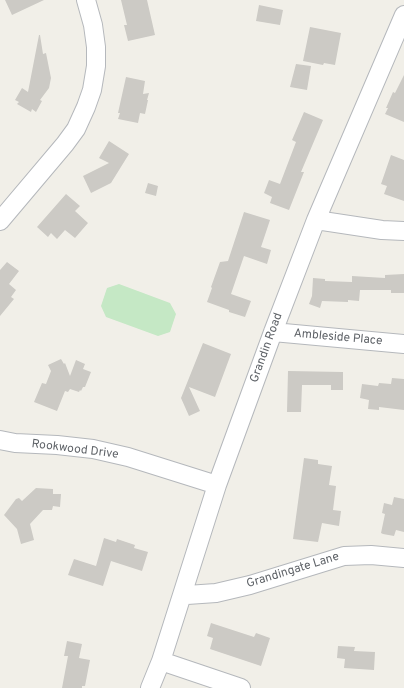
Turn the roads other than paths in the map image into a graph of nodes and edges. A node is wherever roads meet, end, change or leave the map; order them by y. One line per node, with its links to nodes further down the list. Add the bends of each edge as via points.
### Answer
1 (86, 0): 4 (street, via 94,25 96,47 92,90 86,107 76,129 65,144)
2 (404, 15): 3 (street, Grandin Road)
3 (316, 220): 5 (street); 6 (street, Grandin Road)
4 (0, 221)
5 (404, 231)
6 (273, 332): 7 (street, Ambleside Place); 9 (street, Grandin Road)
7 (404, 344)
8 (0, 440): 9 (street, Rookwood Drive, via 93,449 128,457)
9 (217, 486): 11 (street, Grandin Road)
10 (404, 558): 11 (street, Grandingate Lane, via 371,554 344,556 216,593)
11 (183, 593): 12 (street, Grandin Road)
12 (161, 661): 13 (street, Grandin Road); 14 (street)
13 (150, 688)
14 (241, 688)

